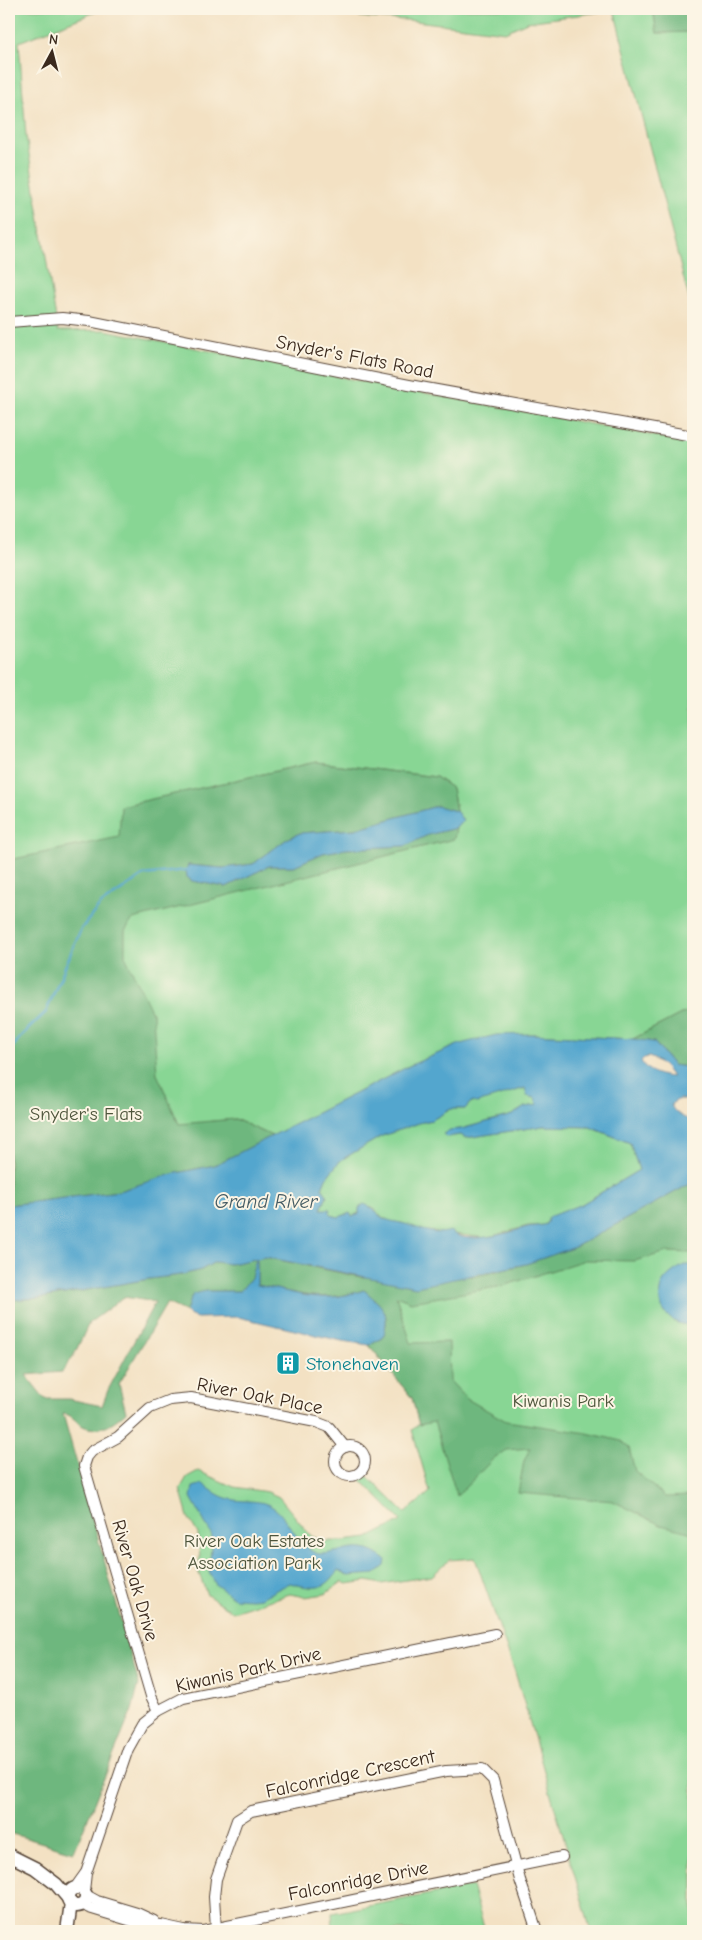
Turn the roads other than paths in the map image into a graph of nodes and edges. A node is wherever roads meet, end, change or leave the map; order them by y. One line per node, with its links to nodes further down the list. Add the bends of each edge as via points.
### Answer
1 (9, 322): 2 (street, Snyder's Flats Road, via 62,318 89,321 409,385)
2 (693, 436)
3 (345, 1447): 4 (street, River Oak Place, via 329,1427 316,1422 191,1398 170,1400 150,1408 118,1437)
4 (86, 1457): 6 (street, River Oak Drive, via 84,1466 148,1687)
5 (495, 1634): 6 (street, Kiwanis Park Drive, via 183,1698)
6 (158, 1711): 10 (street, Kiwanis Park Drive, via 142,1724 128,1749)
7 (9, 1855): 10 (street, via 35,1868)
8 (562, 1856): 9 (street, Falconridge Drive)
9 (516, 1866): 12 (street, Falconridge Drive); 12 (street, Falconridge Crescent, via 493,1780 482,1770 446,1771 251,1811 237,1820 216,1878); 14 (street, Falconridge Crescent)
10 (77, 1897): 11 (street, Falconridge Drive, via 89,1908); 13 (street)
11 (161, 1928): 12 (street, Falconridge Drive)
12 (216, 1929)
13 (67, 1930)
14 (537, 1931)

